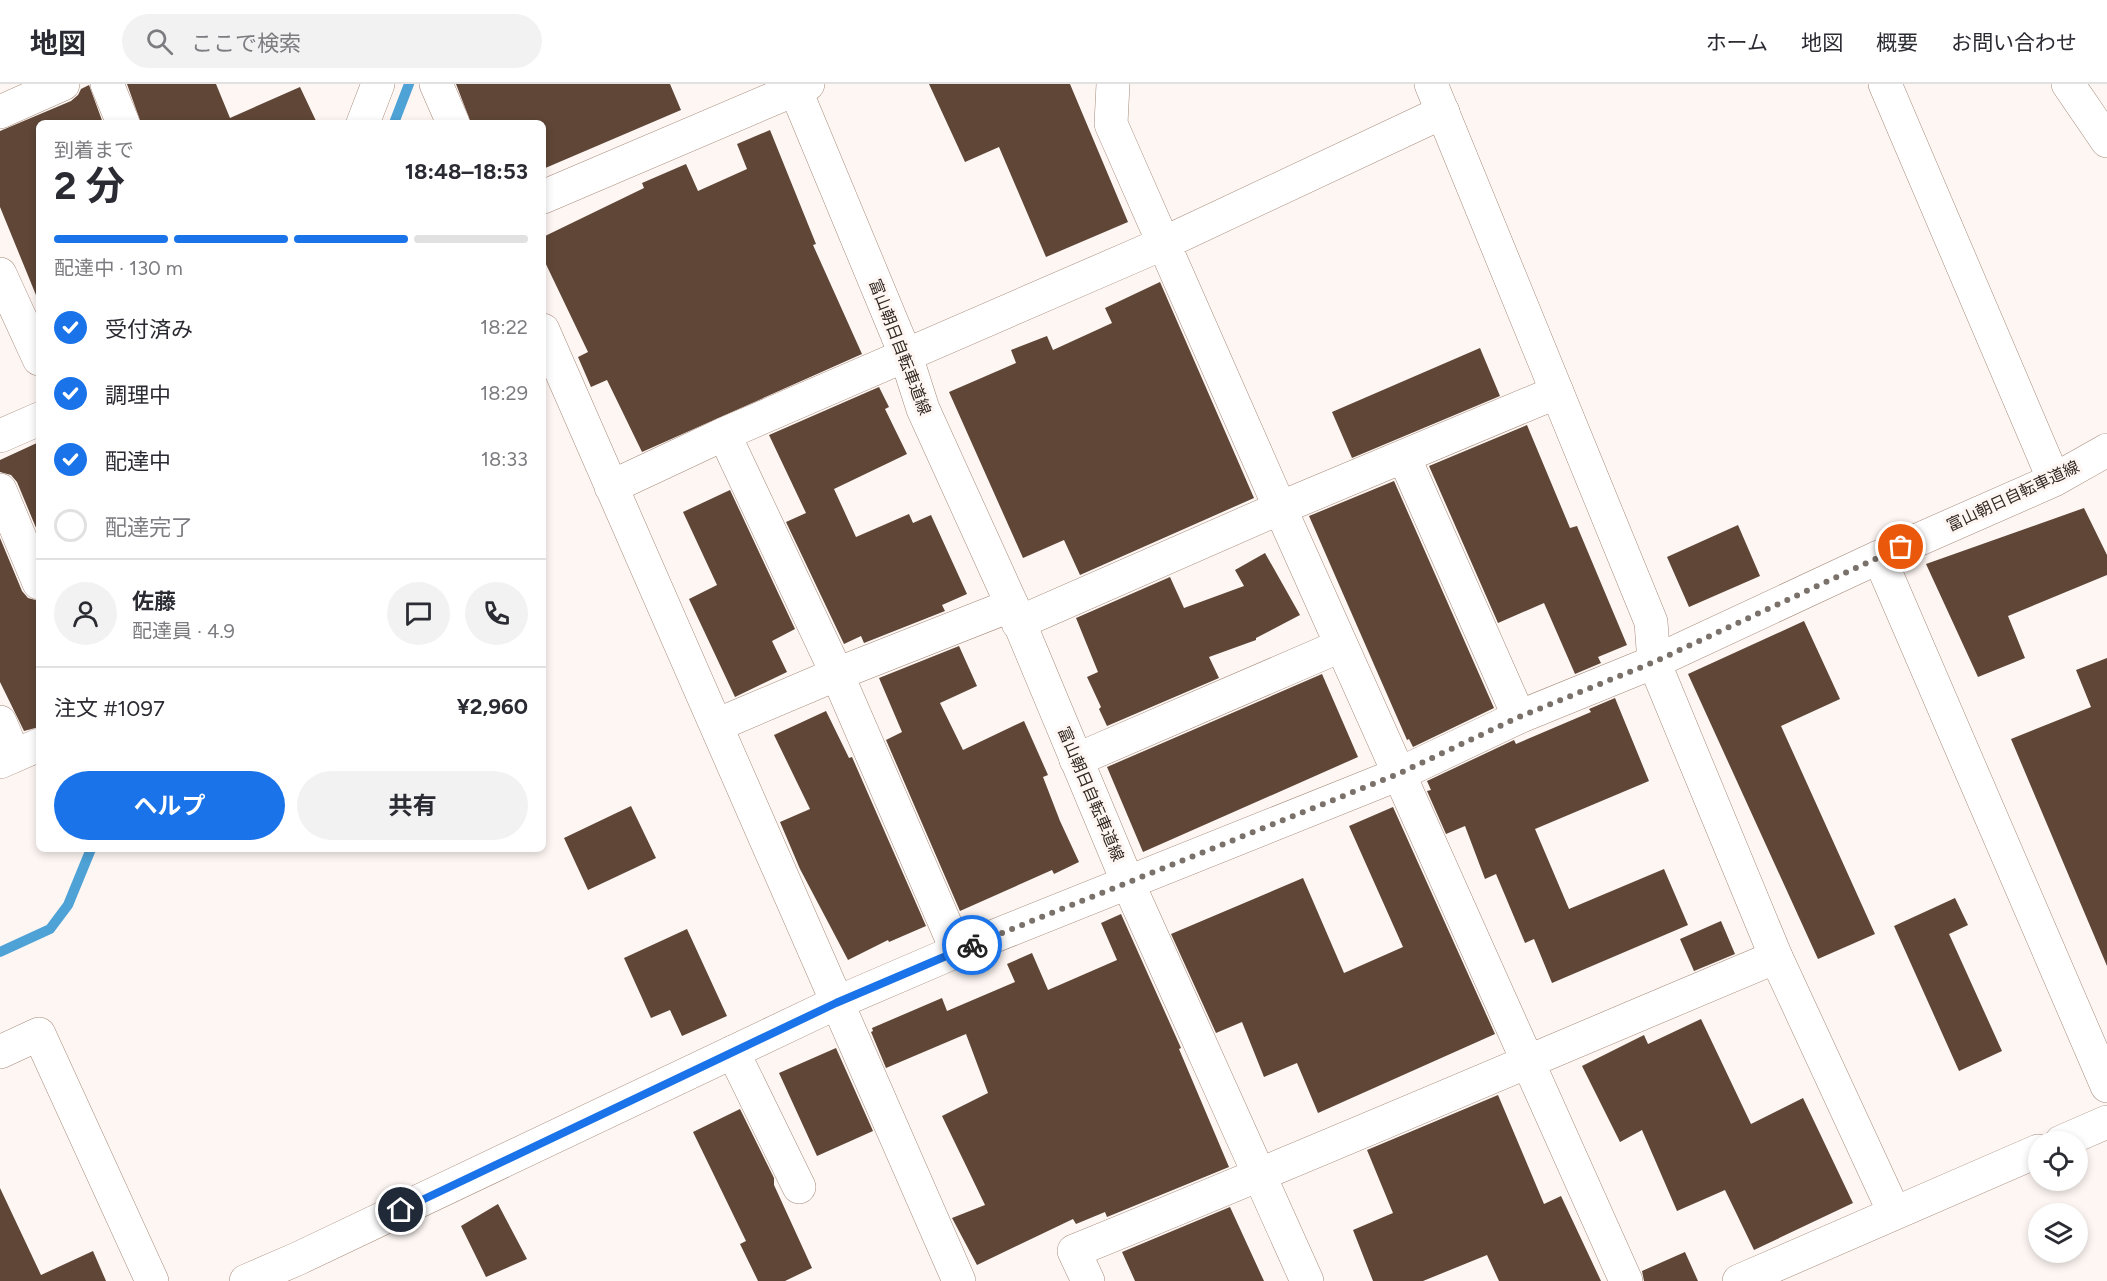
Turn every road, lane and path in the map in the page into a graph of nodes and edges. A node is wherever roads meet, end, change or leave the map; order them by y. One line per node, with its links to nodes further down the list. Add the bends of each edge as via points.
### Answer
1 (63, 84): 10 (street)
2 (107, 84): 11 (street)
3 (378, 84): 12 (street)
4 (436, 84): 13 (street)
5 (1113, 84): 16 (street, via 1111,124)
6 (1885, 84): 27 (street)
7 (2068, 84): 14 (street)
8 (798, 86): 15 (street); 20 (street, 富山朝日自転車道線)
9 (1437, 98): 16 (street); 21 (street)
10 (0, 112)
11 (122, 120)
12 (364, 120)
13 (452, 120)
14 (2107, 141)
15 (546, 196)
16 (1162, 243): 20 (street); 30 (street)
17 (0, 274): 19 (street)
18 (546, 340): 28 (street)
19 (36, 352)
20 (906, 356): 23 (street); 33 (street, 富山朝日自転車道線, via 923,409)
21 (1557, 392): 26 (street); 35 (street, via 1651,622)
22 (36, 420): 24 (street)
23 (724, 434): 28 (street); 36 (street)
24 (0, 436)
25 (2107, 450): 27 (street, 富山朝日自転車道線)
26 (1404, 457): 30 (street); 37 (street)
27 (2054, 480): 31 (street, 富山朝日自転車道線)
28 (611, 487): 38 (street)
29 (0, 490): 32 (street)
30 (1280, 508): 33 (street); 34 (street)
31 (1879, 557): 35 (street, 富山朝日自転車道線); 48 (street)
32 (36, 576)
33 (1015, 614): 36 (street); 39 (street, 富山朝日自転車道線)
34 (1340, 646): 39 (street); 40 (street)
35 (1654, 662): 37 (street, 富山朝日自転車道線); 43 (street)
36 (837, 674): 38 (street); 42 (street)
37 (1519, 717): 40 (street, 富山朝日自転車道線)
38 (717, 725): 44 (street)
39 (1076, 760): 41 (street, 富山朝日自転車道線)
40 (1398, 774): 41 (street, 富山朝日自転車道線); 47 (street)
41 (1128, 883): 42 (street); 52 (street)
42 (957, 951): 44 (street)
43 (1776, 957): 47 (street); 54 (street)
44 (836, 1003): 46 (street); 57 (street)
45 (0, 1052): 55 (street, via 39,1034)
46 (733, 1052): 53 (street); 56 (street)
47 (1527, 1060): 52 (street); 60 (street)
48 (2107, 1086)
49 (2104, 1132): 50 (street)
50 (2088, 1136)
51 (2028, 1155): 54 (street)
52 (1260, 1176): 58 (street, via 1074,1251); 59 (street)
53 (798, 1187)
54 (1894, 1212): 61 (street)
55 (152, 1281)
56 (246, 1281)
57 (959, 1281)
58 (1088, 1281)
59 (1307, 1281)
60 (1626, 1281)
61 (1739, 1281)

